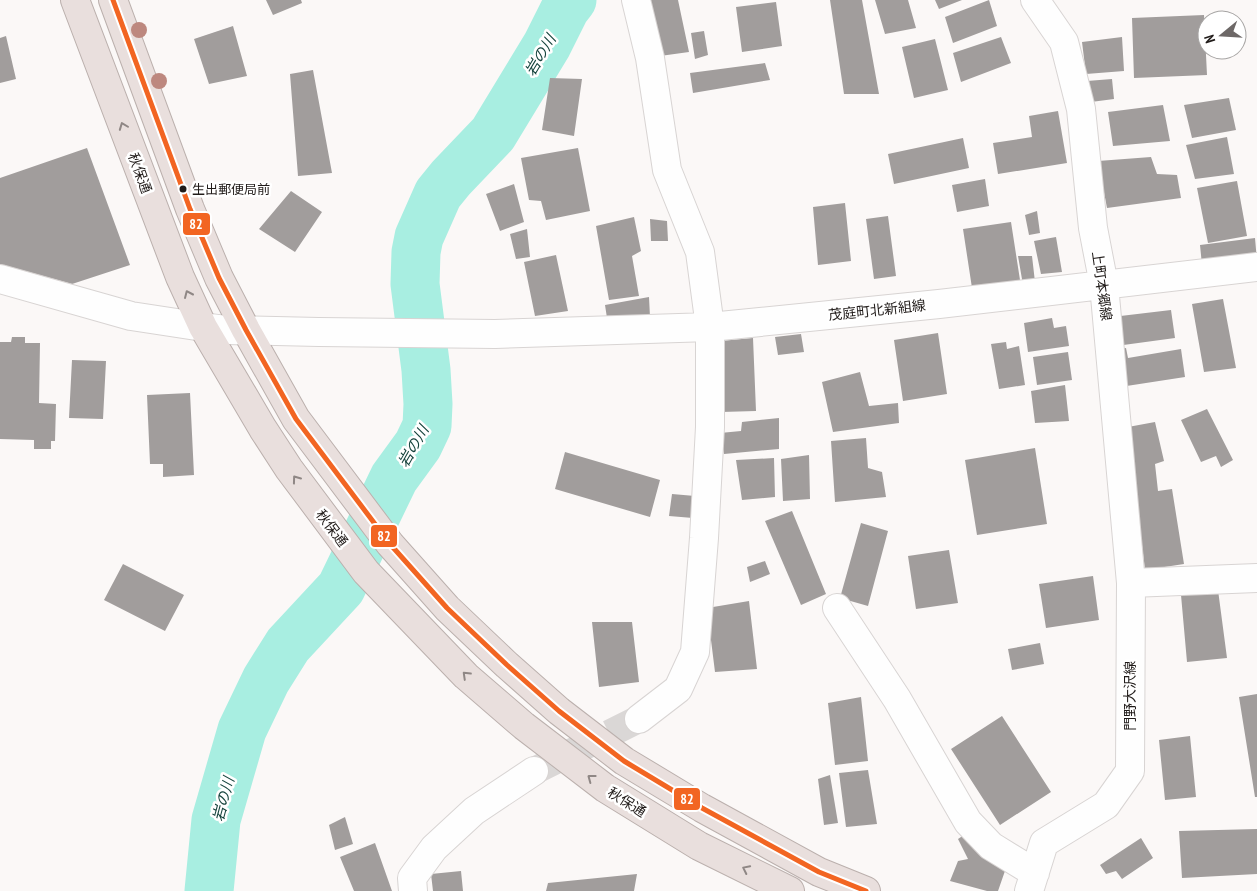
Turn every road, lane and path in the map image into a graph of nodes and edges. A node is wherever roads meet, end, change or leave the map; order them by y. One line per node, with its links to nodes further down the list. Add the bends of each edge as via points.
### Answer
1 (74, 0): 8 (highway, 秋保通, one-way to 1, via 180,276)
2 (114, 0): 10 (highway, via 190,209)
3 (636, 0): 9 (street, via 650,58 668,170 700,252)
4 (1035, 0): 7 (street, 上町本郷線, via 1064,42 1080,109 1093,228)
5 (1257, 267): 7 (street, 茂庭町北新組線)
6 (0, 279): 8 (street, 茂庭町北新組線, via 130,316)
7 (1104, 285): 9 (street, 茂庭町北新組線); 12 (street, 上町本郷線)
8 (203, 327): 10 (street, 茂庭町北新組線); 18 (highway, 秋保通, one-way to 8, via 699,846 605,788 524,726 466,676 366,572 325,519 263,429)
9 (710, 327): 10 (street, 茂庭町北新組線, via 494,334); 14 (street, via 710,428 695,652 678,689)
10 (246, 330): 19 (highway, via 296,419 390,544 447,608 507,665 559,711 624,761 820,872)
11 (1257, 578): 12 (street)
12 (1131, 583): 16 (street, 門野大沢線, via 1130,771 1106,805 1044,843)
13 (837, 608): 16 (street, via 897,699 968,822)
14 (639, 719)
15 (534, 772): 17 (street, via 474,811 434,848 412,878)
16 (1032, 882)
17 (413, 891)
18 (790, 891)
19 (866, 891)

